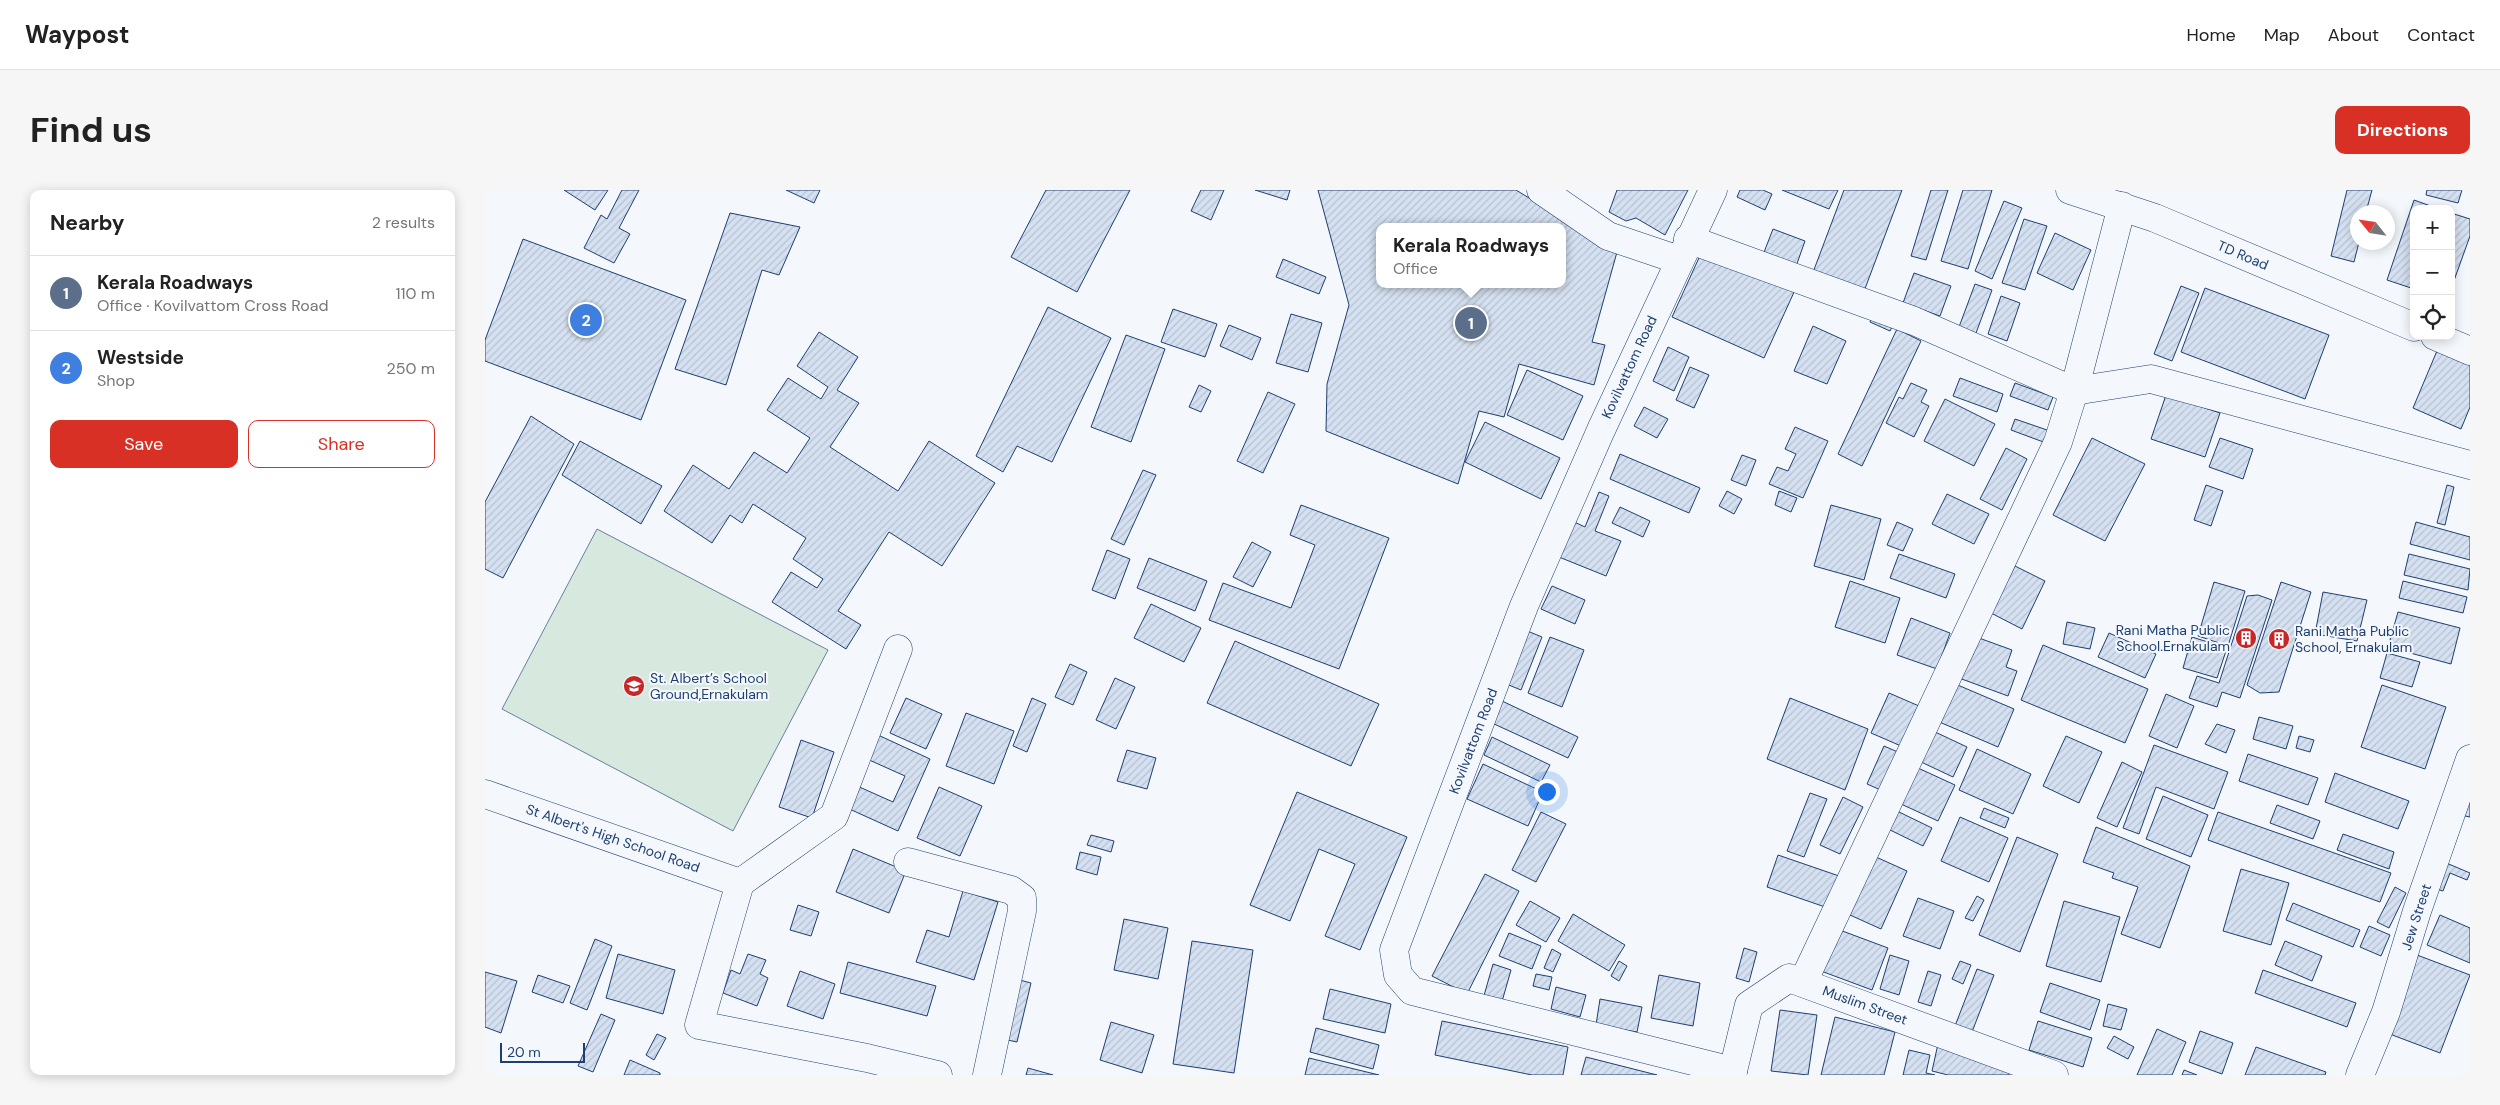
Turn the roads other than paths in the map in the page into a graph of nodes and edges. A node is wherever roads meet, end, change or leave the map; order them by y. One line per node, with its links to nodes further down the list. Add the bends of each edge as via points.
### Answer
1 (1541, 190): 5 (street, via 1608,236)
2 (1713, 190): 5 (street, Kovilvattom Road)
3 (2070, 190): 4 (street, TD Road)
4 (2122, 206): 6 (street, TD Road); 9 (street)
5 (1684, 249): 9 (street, via 1914,321); 17 (street, Kovilvattom Road, via 1524,606 1394,950 1398,975 1412,991)
6 (2410, 325)
7 (2444, 340): 8 (street)
8 (2470, 351)
9 (2074, 392): 10 (street, via 2151,379); 16 (street, via 2058,442)
10 (2470, 466)
11 (898, 649): 15 (street, via 834,816)
12 (2470, 759): 21 (street, Jew Street, via 2386,1012)
13 (485, 794): 15 (street, St Albert's High School Road)
14 (908, 862): 19 (street, via 1011,890 1022,898)
15 (740, 882): 18 (street, via 699,1025)
16 (1803, 982): 17 (street, Muslim Street, via 1789,978 1749,1004); 20 (street, Muslim Street)
17 (1732, 1073)
18 (938, 1075)
19 (987, 1075)
20 (2054, 1075)
21 (2360, 1075)

